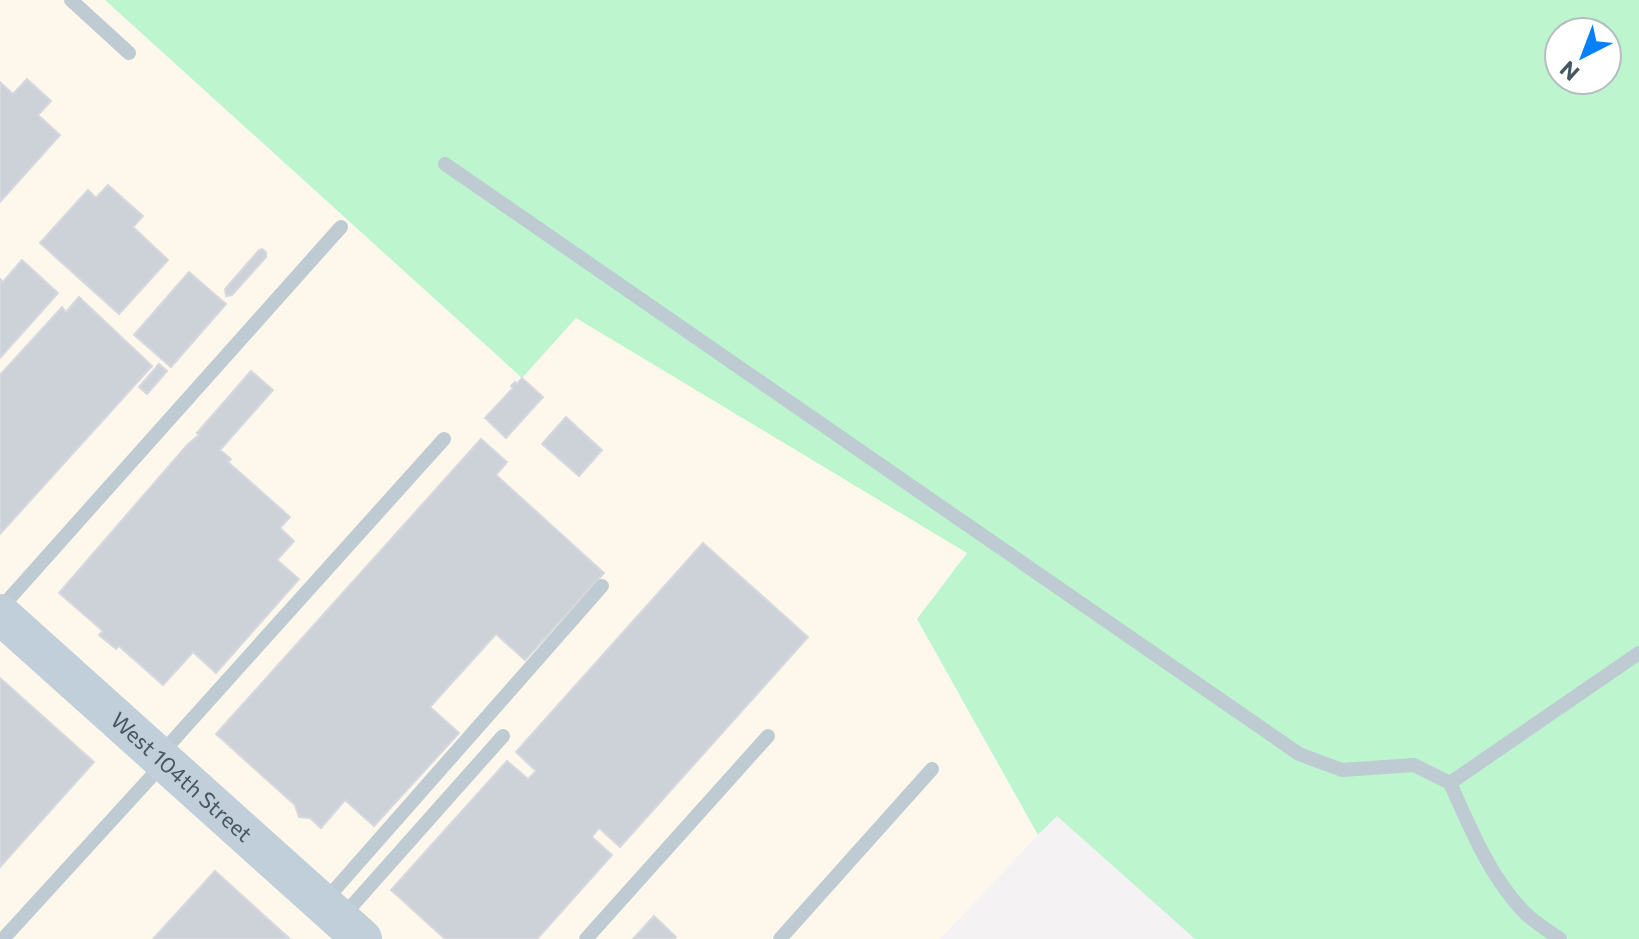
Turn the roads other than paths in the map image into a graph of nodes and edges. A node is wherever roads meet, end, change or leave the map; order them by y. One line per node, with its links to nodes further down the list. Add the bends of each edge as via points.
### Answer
1 (71, 0): 2 (lane)
2 (129, 53)
3 (445, 164): 13 (lane, via 1299,754 1342,770 1414,765)
4 (341, 227): 7 (lane)
5 (444, 439): 11 (lane)
6 (602, 586): 14 (lane)
7 (0, 611): 11 (street, West 104th Street)
8 (1639, 653): 13 (lane)
9 (503, 736): 14 (lane)
10 (768, 736): 16 (lane)
11 (162, 759): 14 (street, West 104th Street); 15 (lane)
12 (932, 769): 17 (lane)
13 (1450, 783): 18 (lane, via 1501,885 1527,915)
14 (342, 921)
15 (3, 939)
16 (586, 939)
17 (780, 939)
18 (1560, 939)

